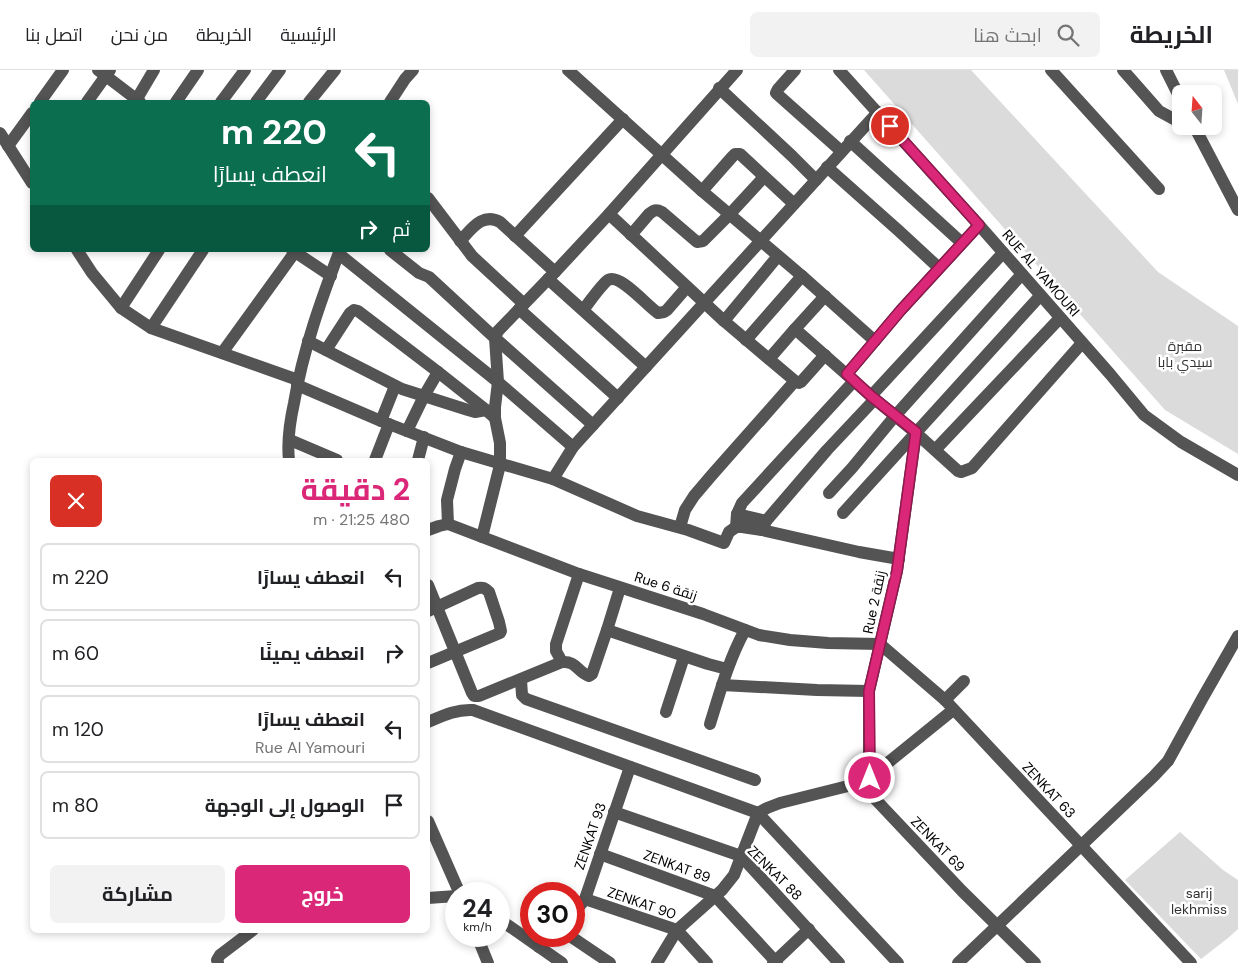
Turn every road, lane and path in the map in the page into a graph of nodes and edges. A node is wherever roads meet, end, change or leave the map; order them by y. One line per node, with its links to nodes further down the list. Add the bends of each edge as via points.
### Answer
1 (63, 70): 18 (street)
2 (154, 70): 21 (street)
3 (198, 70): 22 (street)
4 (245, 70): 23 (street)
5 (280, 70): 24 (street)
6 (335, 70): 25 (street)
7 (413, 70): 26 (street)
8 (568, 70): 30 (street)
9 (737, 70): 17 (street)
10 (795, 70): 35 (street, via 776,93)
11 (839, 70): 27 (street, RUE AL YAMOURI)
12 (1051, 70): 41 (street)
13 (1122, 70): 29 (street, via 1159,111)
14 (1166, 70): 16 (street)
15 (105, 72): 19 (street); 20 (street)
16 (1174, 85)
17 (719, 88): 36 (street); 40 (street)
18 (41, 100)
19 (88, 100)
20 (135, 100)
21 (138, 100)
22 (180, 100)
23 (222, 100)
24 (258, 100)
25 (311, 100)
26 (391, 100)
27 (878, 112): 33 (street); 48 (street, RUE AL YAMOURI)
28 (30, 116): 34 (street)
29 (1172, 118)
30 (623, 119): 36 (street); 50 (street)
31 (0, 133): 34 (street)
32 (1197, 135): 45 (street)
33 (850, 141): 35 (street); 53 (street)
34 (8, 146): 38 (street)
35 (841, 151): 37 (street)
36 (662, 153): 42 (street); 46 (street)
37 (827, 168): 40 (street); 63 (street)
38 (30, 177)
39 (764, 177): 42 (street, via 740,154 735,154); 44 (street); 47 (street)
40 (816, 180): 44 (street)
41 (1159, 189)
42 (702, 191): 47 (street)
43 (430, 201): 51 (street)
44 (794, 204): 52 (street)
45 (1238, 210)
46 (609, 214): 49 (street); 66 (street)
47 (730, 215): 49 (street, via 699,242 658,210 649,214); 52 (street)
48 (979, 225): 53 (street); 61 (street, RUE AL YAMOURI)
49 (631, 234): 68 (street)
50 (515, 236): 51 (street, via 500,222 490,218 480,221); 66 (street)
51 (460, 241): 72 (street)
52 (760, 242): 62 (street); 71 (street)
53 (962, 243): 63 (street)
54 (78, 252): 73 (street)
55 (157, 252): 73 (street)
56 (202, 252): 77 (street)
57 (292, 252): 85 (street)
58 (295, 252): 65 (street)
59 (339, 252): 65 (street); 92 (street)
60 (393, 252): 79 (street, via 419,273 430,277)
61 (1003, 253): 64 (street, RUE AL YAMOURI); 97 (street)
62 (778, 256): 67 (street); 76 (street)
63 (939, 268): 82 (street)
64 (1022, 274): 70 (street, RUE AL YAMOURI); 99 (street)
65 (331, 276): 81 (street)
66 (552, 276): 72 (street); 74 (street)
67 (802, 276): 69 (street); 80 (street)
68 (687, 287): 71 (street); 74 (street, via 667,310 658,313 613,279 606,281)
69 (825, 296): 78 (street); 82 (street)
70 (1040, 296): 75 (street, RUE AL YAMOURI); 103 (street)
71 (704, 303): 76 (street); 88 (street)
72 (522, 306): 79 (street); 96 (street)
73 (120, 308): 77 (street)
74 (583, 310): 88 (street)
75 (1060, 318): 83 (street, RUE AL YAMOURI); 107 (street)
76 (724, 321): 80 (street)
77 (151, 328): 85 (street)
78 (795, 329): 86 (street); 87 (street)
79 (495, 338): 92 (street); 101 (street)
80 (746, 340): 87 (street)
81 (308, 341): 84 (street); 93 (street)
82 (875, 341): 90 (street)
83 (1082, 343): 107 (street, via 972,468 961,472); 114 (street, RUE AL YAMOURI, via 1144,415 1181,442)
84 (326, 350): 89 (street, via 354,310); 94 (street)
85 (222, 353): 93 (street)
86 (825, 355): 90 (street); 91 (street, via 801,382)
87 (769, 359): 91 (street)
88 (646, 367): 96 (street)
89 (438, 372): 95 (street); 98 (street)
90 (850, 377): 97 (street); 118 (street, via 742,503)
91 (795, 381): 121 (street, via 694,496)
92 (498, 382): 98 (street, via 495,407); 106 (street)
93 (298, 383): 100 (street); 105 (street)
94 (396, 386): 95 (street); 100 (street)
95 (424, 396): 98 (street); 102 (street)
96 (618, 398): 101 (street)
97 (873, 398): 99 (street); 120 (street)
98 (490, 414): 113 (street, via 500,443)
99 (895, 416): 103 (street); 116 (street)
100 (385, 422): 102 (street); 111 (street)
101 (593, 425): 106 (street)
102 (407, 431): 104 (street)
103 (916, 432): 107 (street); 117 (street); 125 (street, Rue 2 زنقة)
104 (424, 438): 108 (street); 112 (street)
105 (290, 440): 109 (street); 110 (street)
106 (573, 447): 115 (street)
107 (935, 450)
108 (461, 452): 113 (street); 119 (street, via 447,500)
109 (289, 458)
110 (332, 458)
111 (375, 458)
112 (419, 458)
113 (500, 465): 115 (street); 124 (street)
114 (1238, 475)
115 (552, 479): 121 (street, via 637,516)
116 (829, 493)
117 (843, 513)
118 (737, 514): 120 (street); 122 (street)
119 (448, 524): 123 (street); 124 (street, Rue 6 زنقة)
120 (764, 525): 122 (street); 125 (street, via 859,552)
121 (680, 527): 122 (street, via 724,543 729,532)
122 (736, 527)
123 (430, 529)
124 (482, 537): 126 (street, Rue 6 زنقة)
125 (899, 559): 132 (street, Rue 2 زنقة)
126 (579, 574): 127 (street, Rue 6 زنقة); 135 (street, via 556,644)
127 (620, 588): 129 (street); 130 (street, Rue 6 زنقة)
128 (432, 609): 133 (street); 133 (street, via 478,588 489,592 501,627 500,634)
129 (607, 630): 134 (street); 135 (street, via 592,674 586,676 576,665)
130 (745, 630): 132 (street, Rue 6 زنقة, via 790,640); 137 (street)
131 (1238, 636): 152 (street, via 1168,761)
132 (880, 644): 141 (street, Rue 2 زنقة); 142 (street, ZENKAT 63)
133 (456, 652): 136 (street); 138 (street, via 474,696)
134 (684, 656): 137 (street); 143 (street)
135 (562, 662): 138 (street)
136 (430, 663)
137 (727, 670): 140 (street)
138 (520, 680): 147 (street, via 522,695 526,699)
139 (964, 681): 142 (street)
140 (722, 685): 141 (street); 145 (street)
141 (869, 691): 148 (street, Rue 2 زنقة)
142 (949, 705): 148 (street); 152 (street, ZENKAT 63)
143 (666, 712)
144 (430, 721): 146 (street, via 449,713 473,710)
145 (710, 724)
146 (630, 766): 149 (street, ZENKAT 93); 150 (street)
147 (755, 780)
148 (865, 780): 150 (street, via 780,803); 160 (street, ZENKAT 69, via 932,860)
149 (614, 812): 153 (street, ZENKAT 93); 154 (street, ZENKAT 88)
150 (758, 813): 154 (street); 176 (street)
151 (430, 826): 155 (street)
152 (1081, 846): 160 (street); 178 (street, ZENKAT 63)
153 (600, 854): 156 (street, ZENKAT 89); 159 (street, ZENKAT 93)
154 (740, 856): 156 (street, via 734,875); 161 (street, ZENKAT 88)
155 (455, 882)
156 (715, 896): 162 (street); 168 (street, ZENKAT 89)
157 (445, 897): 158 (street)
158 (430, 898)
159 (585, 899): 162 (street, ZENKAT 90)
160 (997, 925): 167 (street); 177 (street, ZENKAT 69)
161 (809, 929): 168 (street); 175 (street, ZENKAT 88)
162 (676, 930): 173 (street); 174 (street, ZENKAT 90)
163 (249, 933): 169 (street, via 220,955)
164 (585, 946): 172 (street)
165 (481, 947): 170 (street)
166 (539, 947): 171 (street)
167 (964, 961)
168 (775, 962)
169 (218, 963)
170 (488, 963)
171 (562, 963)
172 (610, 963)
173 (657, 963)
174 (707, 963)
175 (839, 963)
176 (898, 963)
177 (1035, 963)
178 (1191, 963)

